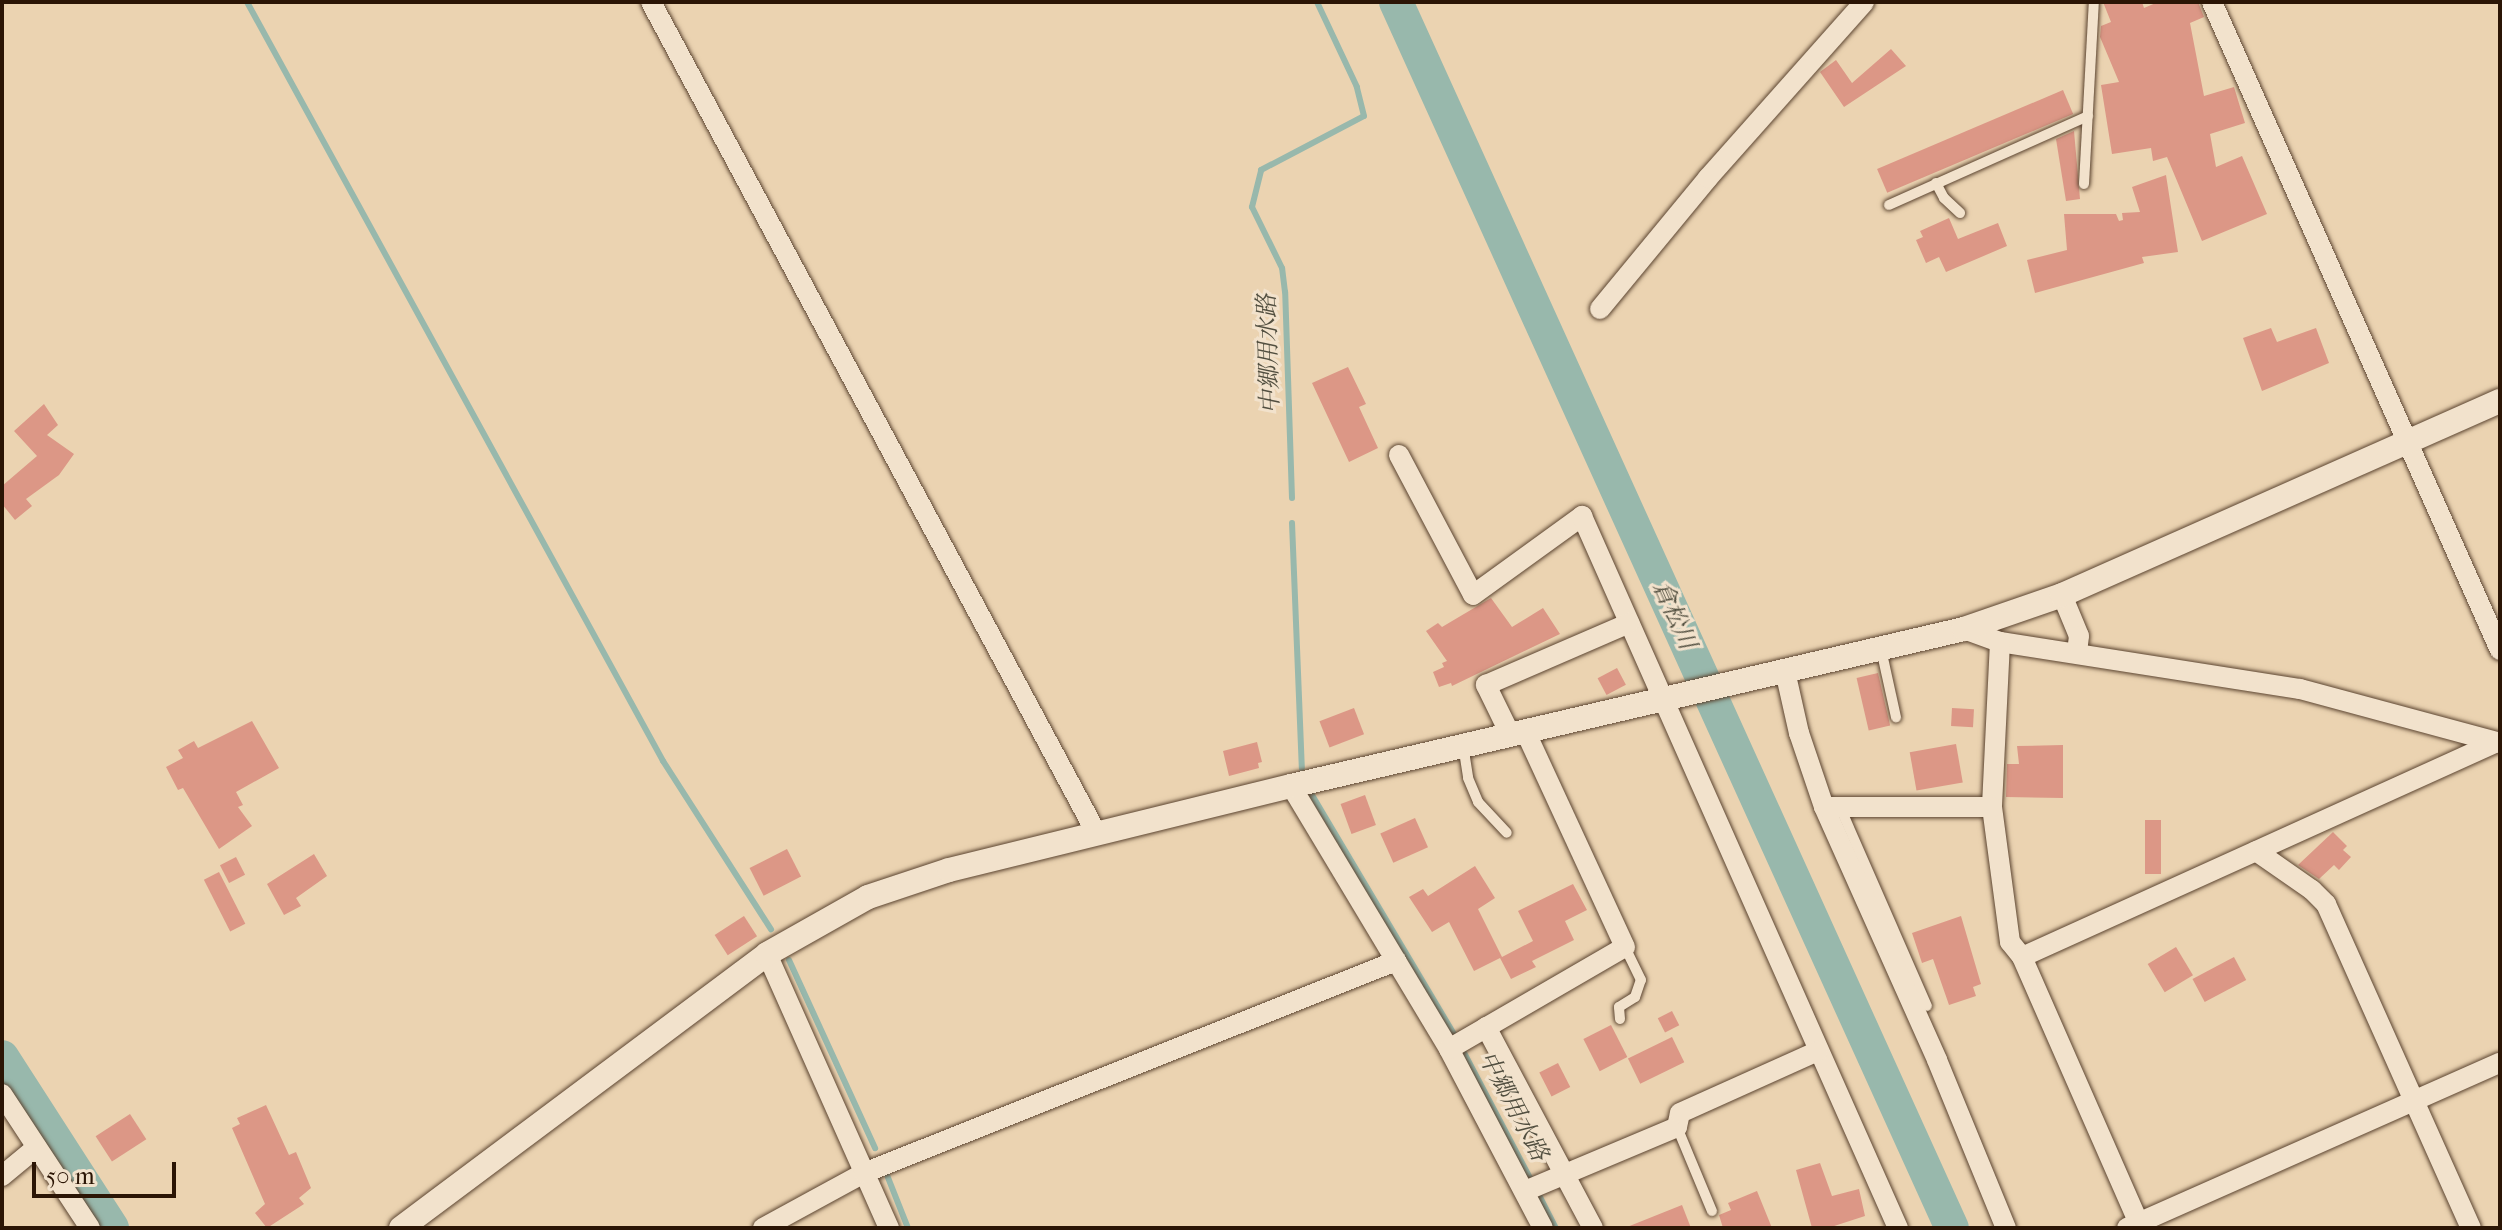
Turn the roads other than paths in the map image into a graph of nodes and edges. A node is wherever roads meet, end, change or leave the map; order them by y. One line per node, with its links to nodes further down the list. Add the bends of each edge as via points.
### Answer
1 (651, 2): 31 (street)
2 (1864, 2): 10 (street)
3 (2094, 2): 5 (lane)
4 (2212, 2): 12 (street)
5 (2088, 116): 6 (lane); 7 (lane)
6 (1936, 183): 8 (lane); 9 (lane)
7 (2084, 184)
8 (1889, 205)
9 (1960, 213)
10 (1600, 309)
11 (2500, 401): 12 (street)
12 (2408, 444): 14 (street); 19 (street)
13 (1399, 455): 15 (street, via 1473,595 1582,516)
14 (2062, 595): 16 (street); 20 (street, via 2079,636)
15 (1629, 623): 22 (street); 24 (street, via 1486,685)
16 (1964, 629): 17 (street); 18 (street)
17 (2000, 642): 20 (street); 29 (street)
18 (1881, 649): 21 (street); 23 (lane)
19 (2500, 650)
20 (2077, 653): 25 (street, via 2300,689)
21 (1785, 671): 22 (street); 28 (street, via 1799,733)
22 (1664, 699): 24 (street); 41 (street)
23 (1896, 717)
24 (1518, 732): 26 (street); 33 (street)
25 (2499, 743): 32 (street)
26 (1463, 745): 27 (street); 30 (lane, via 1478,802)
27 (1291, 786): 31 (street); 36 (street)
28 (1832, 807): 29 (street); 37 (lane); 60 (street)
29 (1992, 807): 35 (street, via 2010,942)
30 (1507, 833)
31 (1097, 834): 34 (street, via 949,870 868,897)
32 (2256, 851): 35 (street); 44 (street, via 2326,904)
33 (1625, 947): 38 (lane, via 1641,980 1635,997 1619,1007); 39 (street)
34 (767, 954): 47 (street); 54 (street)
35 (2022, 957): 52 (street)
36 (1396, 961): 40 (street); 47 (street)
37 (1927, 1006)
38 (1620, 1019)
39 (1486, 1027): 40 (street); 48 (street)
40 (1449, 1049): 50 (street)
41 (1818, 1051): 45 (street, via 1680,1113); 59 (street)
42 (2500, 1063): 44 (street)
43 (2, 1094): 46 (street)
44 (2413, 1102): 52 (street); 61 (street)
45 (1677, 1127): 48 (street); 51 (lane)
46 (37, 1147): 49 (street); 53 (street)
47 (864, 1173): 55 (street); 56 (street)
48 (1565, 1174): 50 (street); 58 (street)
49 (2, 1176)
50 (1525, 1191): 57 (street)
51 (1712, 1211)
52 (2133, 1225)
53 (90, 1228)
54 (401, 1228)
55 (763, 1228)
56 (889, 1228)
57 (1543, 1228)
58 (1593, 1228)
59 (1898, 1228)
60 (2006, 1228)
61 (2471, 1228)

